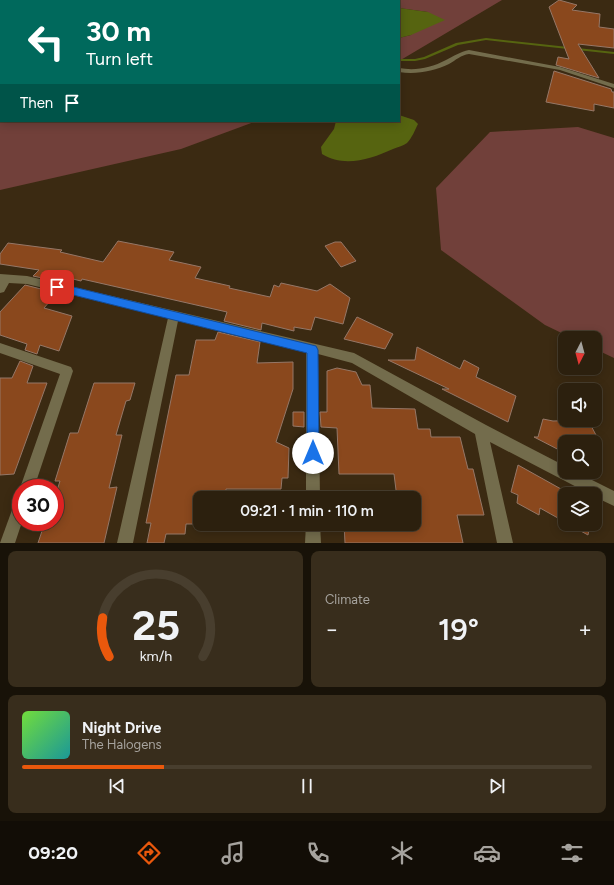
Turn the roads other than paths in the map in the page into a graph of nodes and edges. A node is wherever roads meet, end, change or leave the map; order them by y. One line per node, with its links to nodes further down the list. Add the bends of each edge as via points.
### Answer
1 (400, 70): 2 (street, via 416,72 443,64 461,53 469,52 523,60 582,74)
2 (614, 86)
3 (3, 278): 4 (street); 5 (street, via 27,280)
4 (0, 289)
5 (174, 314): 7 (street); 15 (street)
6 (0, 348): 9 (street, via 67,371)
7 (312, 350): 8 (street, via 354,358); 10 (street)
8 (481, 430): 11 (street); 17 (street)
9 (29, 479)
10 (313, 491)
11 (614, 499)
12 (12, 529): 14 (street)
13 (313, 531): 16 (street)
14 (7, 543)
15 (125, 543)
16 (313, 543)
17 (505, 543)

